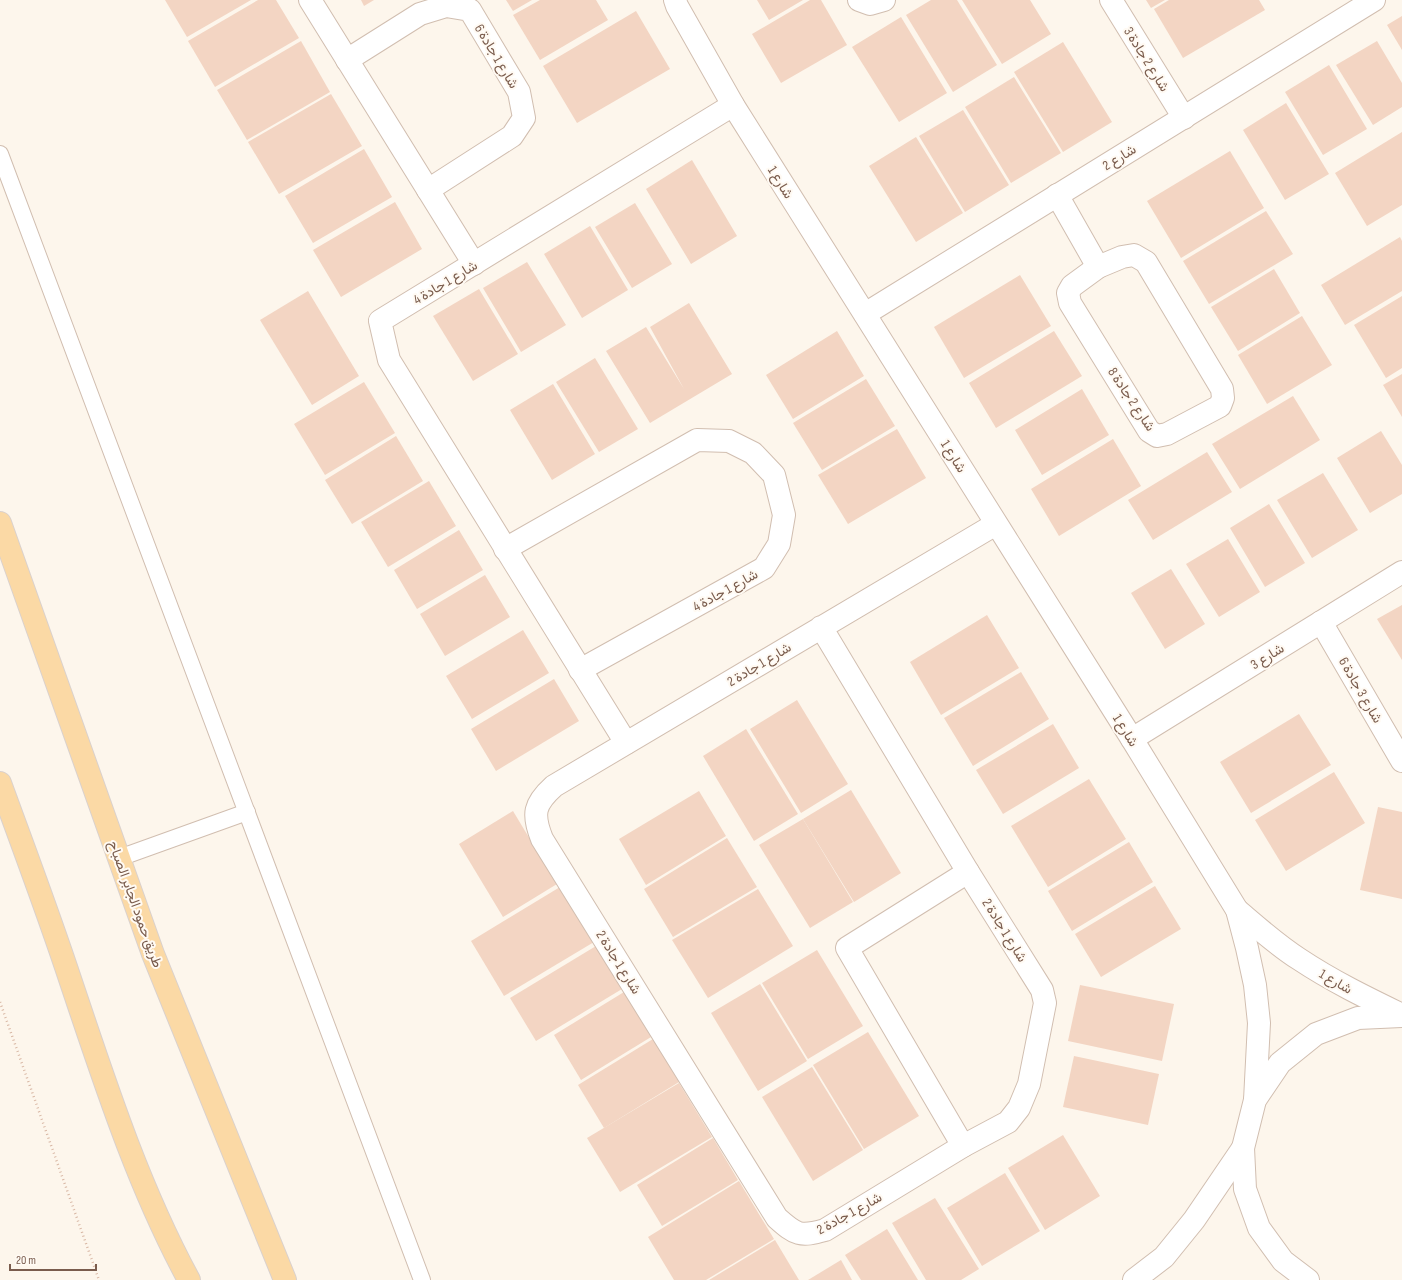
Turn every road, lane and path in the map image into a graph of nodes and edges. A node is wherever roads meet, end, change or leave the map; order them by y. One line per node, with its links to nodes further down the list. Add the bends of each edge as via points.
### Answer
1 (310, 0): 7 (street)
2 (676, 0): 8 (street, شارع 1)
3 (859, 0): 4 (street, via 870,4)
4 (884, 0)
5 (1111, 0): 9 (street, شارع 2 جادة 3)
6 (1374, 0): 9 (street, شارع 2)
7 (347, 60): 11 (street); 11 (street, شارع 1 جادة 6, via 420,14 446,6 470,10 520,92 524,118 512,136)
8 (733, 106): 13 (street, شارع 1 جادة 4); 15 (street, شارع 1)
9 (1184, 118): 12 (street, شارع 2)
10 (0, 154): 27 (lane)
11 (428, 190): 13 (street)
12 (1057, 196): 14 (street); 15 (street, شارع 2)
13 (474, 264): 18 (street, شارع 1 جادة 4, via 380,321 389,360)
14 (1098, 267): 14 (street, شارع 2 جادة 8, via 1122,257 1134,256 1146,262 1222,388 1223,398 1220,406 1168,434 1158,436 1150,430 1070,303 1068,293 1072,286)
15 (864, 314): 17 (street, شارع 1)
16 (0, 523): 28 (main road, طريق حمود الجابر الصباح)
17 (996, 524): 21 (street, شارع 1 جادة 2); 23 (street, شارع 1)
18 (505, 549): 22 (street, شارع 1 جادة 4); 22 (street, شارع 1 جادة 4, via 697,440 729,441 753,453 774,475 784,515 779,544 764,568)
19 (1402, 572): 20 (street, شارع 3)
20 (1321, 622): 23 (street, شارع 3); 25 (street, شارع 3 جادة 6)
21 (821, 627): 24 (street, شارع 1 جادة 2); 29 (street, شارع 1 جادة 2)
22 (580, 670): 24 (street, شارع 1 جادة 4)
23 (1132, 739): 30 (street, شارع 1)
24 (626, 743): 34 (street, شارع 1 جادة 2, via 554,786 543,796 536,810 536,825 542,839 777,1218 791,1230 808,1235 825,1230)
25 (1401, 758)
26 (0, 783): 37 (main road, via 53,926 114,1110 171,1248)
27 (247, 812): 28 (lane); 39 (lane)
28 (119, 858): 38 (main road, طريق حمود الجابر الصباح, via 153,954)
29 (968, 872): 34 (street, شارع 1 جادة 2, via 1042,990 1045,1003 1029,1084 1019,1108 1008,1122); 34 (street, via 846,948)
30 (1237, 910): 32 (street, شارع 1, via 1267,936 1332,980); 33 (street, شارع 1, via 1255,985 1259,1023)
31 (0, 1002): 36 (path)
32 (1402, 1015): 33 (street, via 1358,1018 1316,1034 1280,1063)
33 (1255, 1100): 35 (street)
34 (963, 1146)
35 (1243, 1148): 40 (street, via 1194,1220 1164,1257); 41 (street, via 1245,1189 1259,1228 1283,1261)
36 (99, 1280)
37 (189, 1280)
38 (285, 1280)
39 (422, 1280)
40 (1134, 1280)
41 (1308, 1280)

